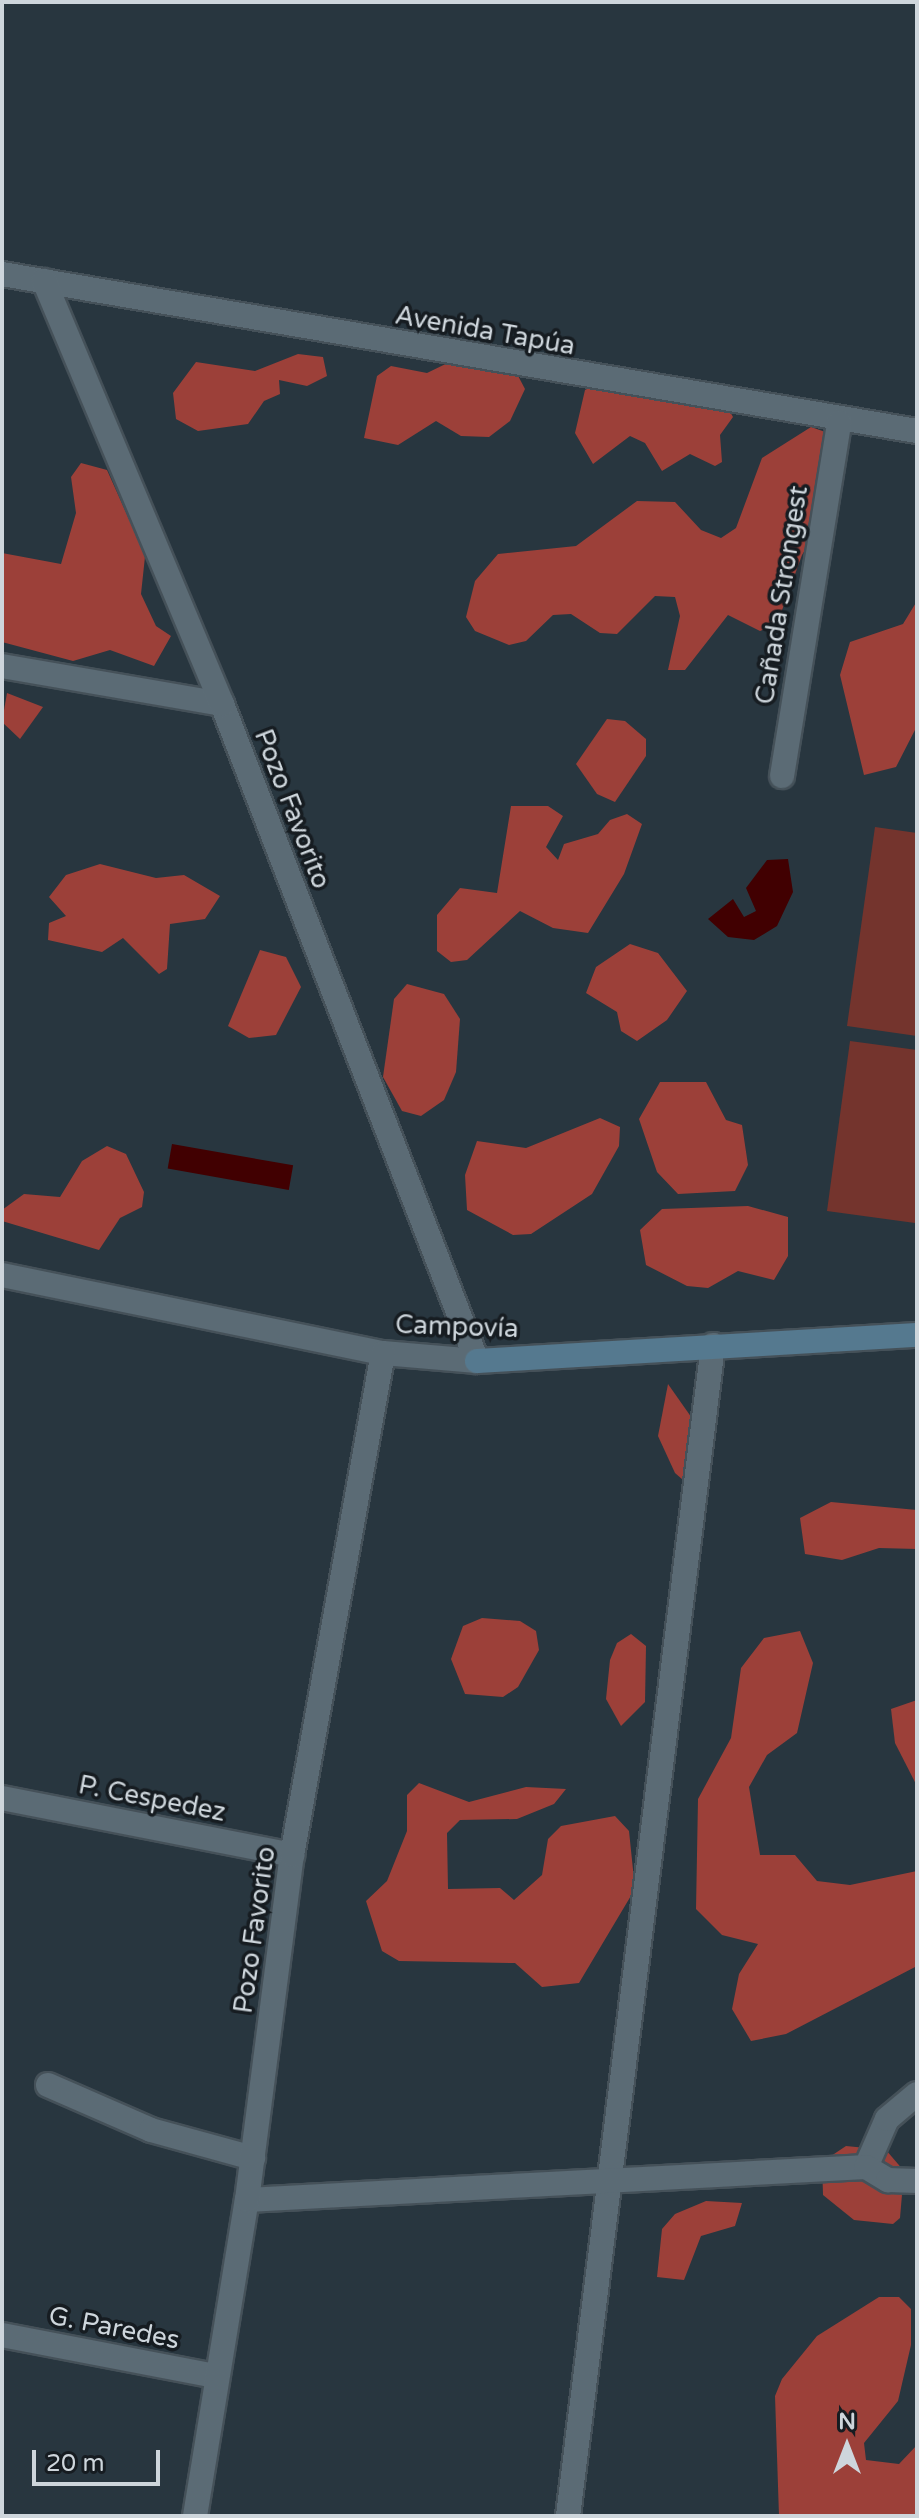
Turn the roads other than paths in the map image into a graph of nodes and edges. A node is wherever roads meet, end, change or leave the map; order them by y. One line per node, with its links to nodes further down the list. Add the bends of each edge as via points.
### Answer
1 (2, 274): 2 (street, Avenida Tapúa)
2 (44, 281): 3 (street, Avenida Tapúa); 6 (street, Pozo Favorito)
3 (839, 423): 4 (street, Avenida Tapúa); 7 (street, Cañada Strongest)
4 (917, 431)
5 (2, 666): 6 (street)
6 (222, 704): 12 (street, Pozo Favorito)
7 (782, 776)
8 (2, 1275): 11 (street, Campovía)
9 (917, 1335): 10 (street, Campovía)
10 (713, 1345): 12 (street, Campovía); 19 (street)
11 (383, 1353): 12 (street, Campovía); 14 (street, Pozo Favorito)
12 (477, 1361)
13 (2, 1798): 14 (street, P. Cespedez)
14 (292, 1855): 17 (street, Pozo Favorito)
15 (48, 2085): 17 (street, via 151,2130)
16 (917, 2094): 18 (street, via 887,2119)
17 (253, 2158): 21 (street, Pozo Favorito)
18 (866, 2167): 19 (street); 20 (street, via 888,2180)
19 (606, 2179): 21 (street); 25 (street)
20 (917, 2181)
21 (247, 2200): 23 (street, Pozo Favorito)
22 (2, 2335): 23 (street, G. Paredes)
23 (215, 2376): 24 (street, Pozo Favorito)
24 (195, 2516)
25 (568, 2516)

